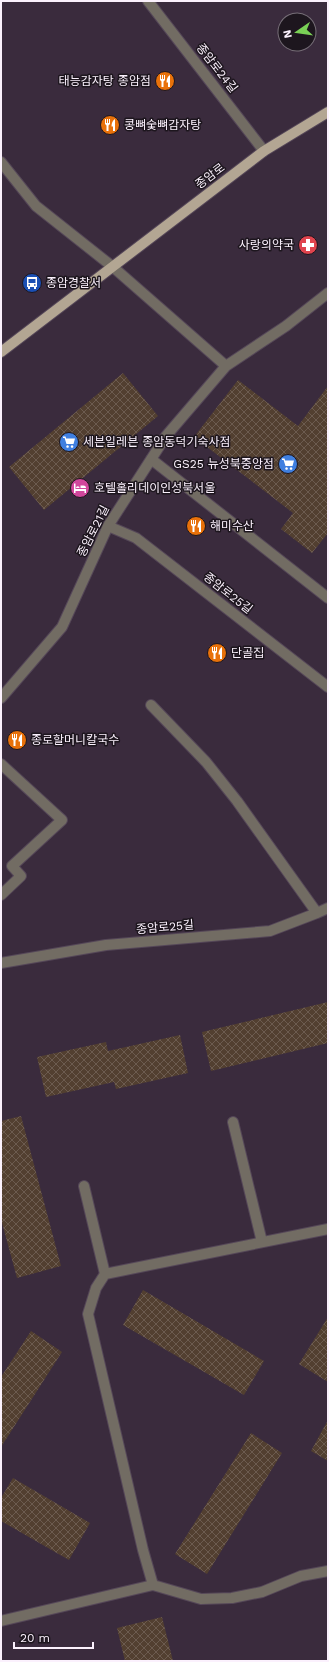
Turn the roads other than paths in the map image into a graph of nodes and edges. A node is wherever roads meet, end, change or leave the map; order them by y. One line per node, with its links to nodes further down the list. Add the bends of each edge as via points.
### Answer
1 (148, 1): 3 (street, 종암로24길)
2 (328, 112): 3 (main road, 종암로)
3 (264, 151): 5 (main road, 종암로)
4 (1, 162): 5 (street, via 36,206)
5 (113, 267): 7 (main road, 종암로); 8 (street)
6 (328, 293): 8 (street, 종암로21길, via 286,326)
7 (1, 352)
8 (226, 366): 9 (street, 종암로21길, via 166,436)
9 (151, 459): 10 (street, 종암로21길); 11 (street)
10 (108, 526): 12 (street, 종암로25길, via 136,538); 13 (street, 종암로21길, via 62,627)
11 (328, 598)
12 (328, 687)
13 (1, 698)
14 (151, 705): 18 (street, via 206,762)
15 (1, 764): 16 (street, via 62,820 12,866 21,876)
16 (1, 895)
17 (328, 908): 18 (street, 종암로25길)
18 (318, 913): 19 (street, 종암로25길, via 270,931 106,945)
19 (1, 963)
20 (233, 1122): 23 (street)
21 (84, 1186): 24 (street)
22 (328, 1229): 23 (street)
23 (262, 1242): 24 (street)
24 (105, 1274): 26 (street, via 96,1288 88,1314)
25 (328, 1571): 26 (street, via 302,1576 262,1592 232,1598 201,1599)
26 (153, 1585): 27 (street)
27 (1, 1621)

